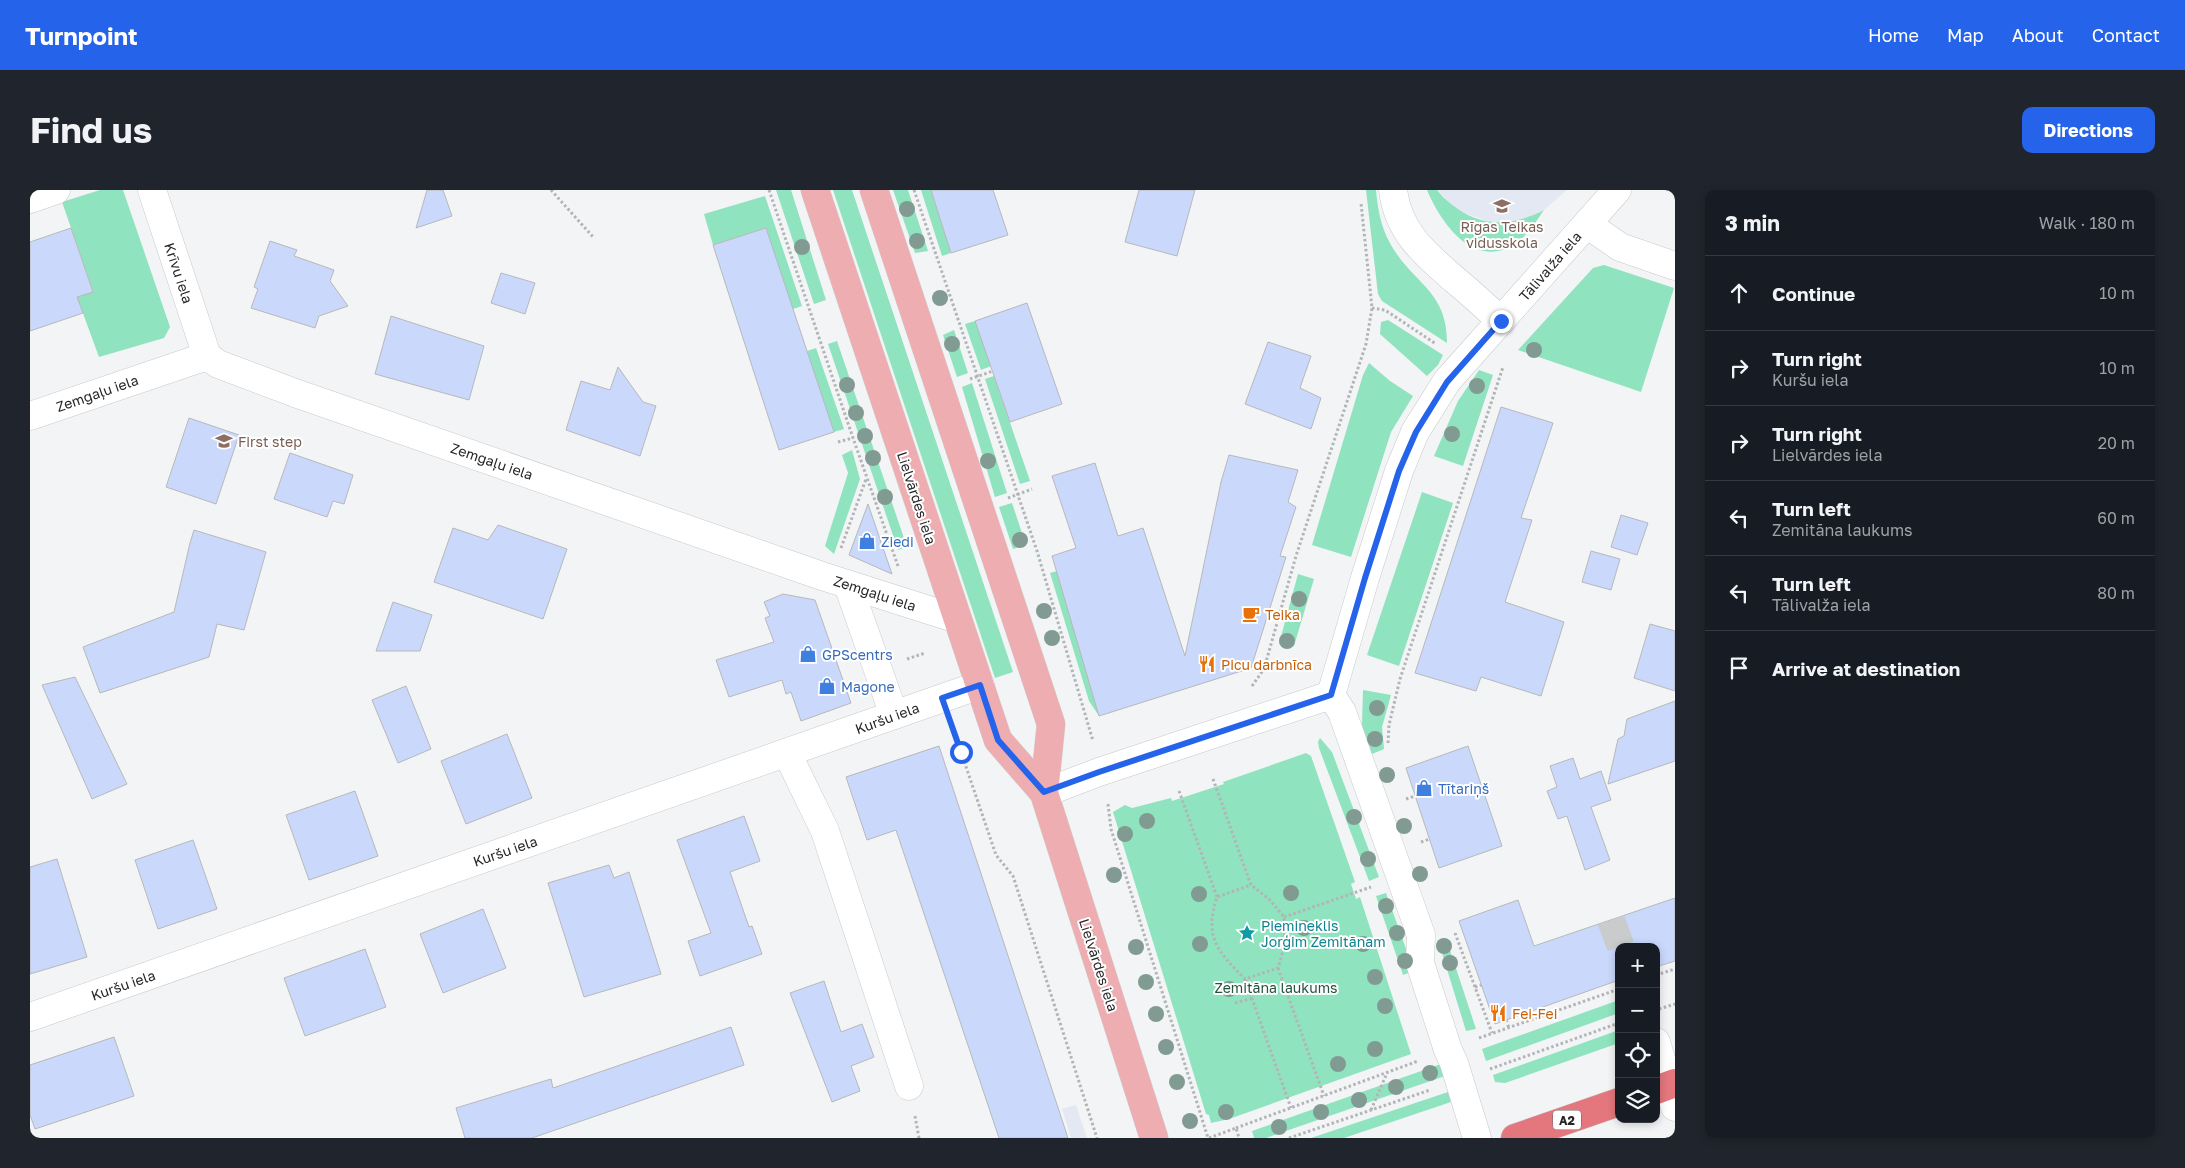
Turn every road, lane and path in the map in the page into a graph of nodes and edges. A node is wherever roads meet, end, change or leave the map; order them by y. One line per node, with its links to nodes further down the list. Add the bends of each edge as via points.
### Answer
1 (56, 190): 10 (street)
2 (152, 190): 17 (street, Krīvu iela)
3 (552, 190): 13 (path)
4 (769, 190): 21 (path)
5 (815, 190): 26 (main road, Lielvārdes iela)
6 (874, 190): 42 (main road, Lielvārdes iela, via 1051,724)
7 (914, 190): 33 (path, via 1028,523)
8 (1393, 190): 16 (street, via 1394,202 1419,248)
9 (1617, 190): 12 (street, Tālivalža iela)
10 (30, 199)
11 (1360, 200): 15 (path)
12 (1587, 224): 14 (street, via 1620,247); 16 (street, Tālivalža iela)
13 (594, 238)
14 (1675, 266)
15 (1372, 308): 18 (path, via 1384,310); 28 (path, via 1362,356 1296,556 1264,669)
16 (1501, 321): 18 (street, Tālivalža iela)
17 (207, 356): 20 (street, Zemgaļu iela); 24 (street, Zemgaļu iela, via 218,364 295,393)
18 (1463, 362): 29 (street, Tālivalža iela, via 1416,432 1399,471)
19 (1504, 366): 36 (path, via 1400,679 1389,726)
20 (30, 416)
21 (853, 438): 22 (path); 23 (path)
22 (838, 442)
23 (866, 479): 24 (path); 25 (path)
24 (839, 582): 25 (street, Zemgaļu iela); 31 (street)
25 (910, 605): 26 (street, Zemgaļu iela)
26 (957, 619): 27 (main road, Lielvārdes iela)
27 (980, 685): 30 (street, Kuršu iela); 42 (main road, Lielvārdes iela, via 998,740)
28 (1250, 690)
29 (1331, 695): 42 (street); 51 (street, via 1342,712)
30 (942, 698): 31 (street, Kuršu iela); 37 (path)
31 (894, 715): 38 (street, Kuršu iela)
32 (1102, 737): 33 (path)
33 (1093, 740): 34 (path)
34 (1094, 748)
35 (970, 749): 37 (path)
36 (1390, 750)
37 (961, 752): 85 (path, via 996,855 1013,876)
38 (787, 753): 67 (street, Kuršu iela); 77 (street, via 825,831)
39 (1213, 779): 52 (path)
40 (1179, 790): 53 (path)
41 (1405, 790): 44 (path)
42 (1044, 792): 86 (main road, Lielvārdes iela)
43 (1415, 796): 44 (path)
44 (1408, 798): 46 (path)
45 (1106, 799): 87 (path, via 1111,829)
46 (1411, 807)
47 (1418, 833): 49 (path)
48 (1430, 839): 49 (path)
49 (1420, 842): 50 (path)
50 (1424, 850)
51 (1400, 877): 54 (path); 90 (street, via 1420,935 1420,964)
52 (1250, 885): 53 (path); 54 (path, via 1269,899)
53 (1217, 897): 59 (path, via 1211,915 1214,944)
54 (1284, 917): 56 (path, via 1285,944)
55 (1453, 928): 61 (path)
56 (1278, 968): 59 (path); 80 (path)
57 (1675, 969): 58 (path)
58 (1660, 974)
59 (1245, 978): 63 (path)
60 (1481, 985): 61 (path)
61 (1474, 987): 71 (path)
62 (1615, 989): 70 (path)
63 (1253, 998): 64 (path); 82 (path)
64 (1234, 1003)
65 (1675, 1004): 66 (path)
66 (1660, 1009)
67 (30, 1017)
68 (1506, 1020): 70 (path)
69 (1615, 1024): 75 (path)
70 (1509, 1028): 71 (path)
71 (1492, 1033): 72 (path)
72 (1479, 1038)
73 (1660, 1057): 79 (street)
74 (1423, 1059): 76 (path)
75 (1490, 1068)
76 (1387, 1072): 80 (path); 83 (path)
77 (909, 1086)
78 (1431, 1090): 83 (path)
79 (1669, 1091)
80 (1324, 1096): 82 (path)
81 (1615, 1103): 91 (highway, A2)
82 (1291, 1108): 84 (path)
83 (1371, 1110): 89 (path)
84 (1236, 1128): 87 (path); 88 (path)
85 (1096, 1138)
86 (1154, 1138)
87 (1208, 1138)
88 (1239, 1138)
89 (1289, 1138)
90 (1477, 1138)
91 (1515, 1138)

